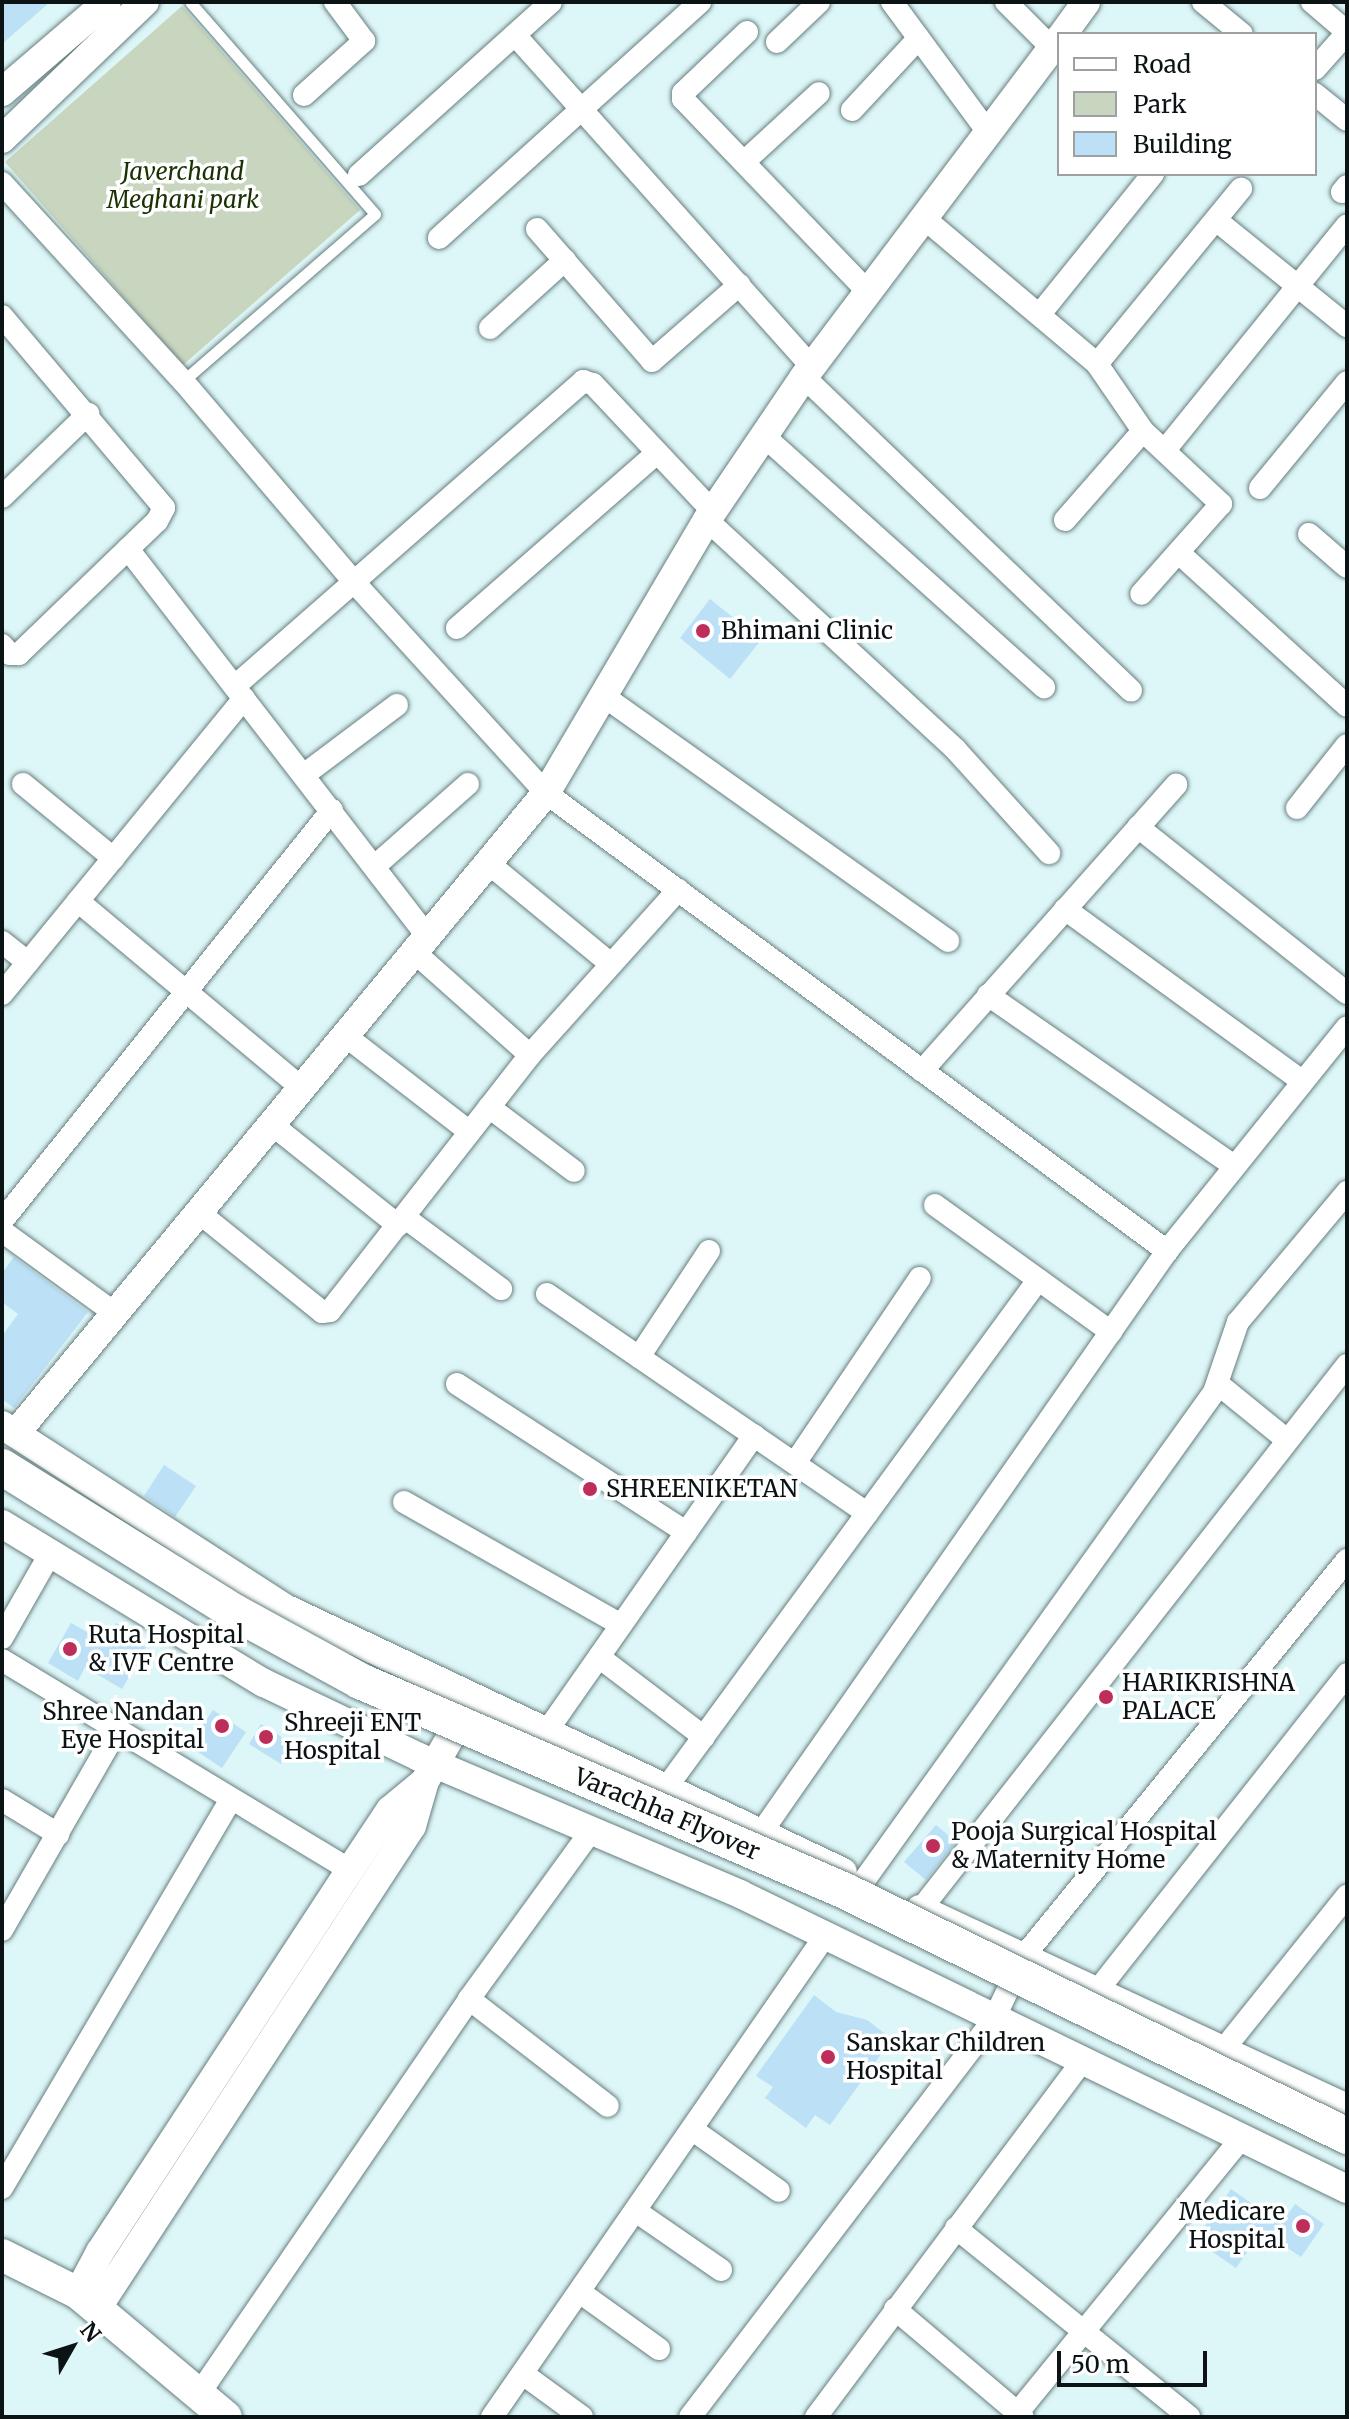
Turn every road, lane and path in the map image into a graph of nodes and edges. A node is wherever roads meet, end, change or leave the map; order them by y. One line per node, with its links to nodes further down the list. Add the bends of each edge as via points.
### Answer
1 (107, 2): 23 (street)
2 (145, 2): 31 (street)
3 (190, 2): 52 (lane, via 375,214)
4 (335, 2): 25 (street, via 364,41)
5 (551, 2): 17 (street)
6 (700, 2): 27 (street)
7 (819, 2): 21 (street)
8 (892, 2): 18 (street)
9 (1006, 2): 19 (street)
10 (1086, 2): 14 (street)
11 (1203, 2): 15 (street)
12 (1312, 2): 16 (street)
13 (747, 32): 32 (street, via 682,96)
14 (1064, 32)
15 (1240, 32)
16 (1347, 32): 22 (street)
17 (515, 35): 27 (street); 33 (street)
18 (919, 38): 28 (street); 30 (street)
19 (1057, 39)
20 (1057, 41): 30 (street)
21 (777, 42)
22 (1317, 67)
23 (2, 92)
24 (819, 93): 32 (street)
25 (304, 95)
26 (1317, 96): 29 (street)
27 (581, 110): 41 (street); 43 (street)
28 (852, 110)
29 (1347, 120)
30 (990, 135): 37 (street)
31 (2, 139)
32 (745, 161): 45 (street)
33 (359, 175)
34 (1151, 176): 46 (street)
35 (2, 183): 52 (street)
36 (1241, 189): 38 (street)
37 (925, 219): 45 (street); 46 (street)
38 (1216, 220): 44 (street); 50 (street)
39 (1347, 225): 44 (street)
40 (537, 229): 42 (street)
41 (439, 238)
42 (565, 260): 43 (street, via 652,361); 49 (street)
43 (739, 285): 51 (street)
44 (1297, 285): 48 (street); 57 (street)
45 (869, 293): 51 (street)
46 (1040, 314): 50 (street)
47 (4, 322): 54 (street)
48 (1347, 326)
49 (490, 328)
50 (1097, 364): 55 (street)
51 (808, 372): 56 (street); 72 (street)
52 (183, 381): 67 (street)
53 (1347, 382): 59 (street)
54 (88, 414): 60 (street); 64 (street, via 164,508)
55 (1143, 431): 57 (street); 62 (street)
56 (765, 437): 61 (street); 71 (street)
57 (1165, 450): 65 (street, via 1221,504)
58 (657, 453): 61 (street); 67 (street, via 593,384 583,381); 69 (street)
59 (1260, 488)
60 (2, 497)
61 (710, 516): 74 (street); 86 (street, via 956,750)
62 (1065, 520)
63 (1309, 534): 66 (street)
64 (128, 549): 70 (street, via 19,654 10,654); 73 (street)
65 (1179, 553): 68 (street); 76 (street)
66 (1347, 567)
67 (353, 581): 73 (street); 82 (street)
68 (1141, 594)
69 (457, 628)
70 (2, 645)
71 (1044, 687)
72 (1131, 691)
73 (240, 692): 78 (street); 87 (street)
74 (605, 697): 82 (street); 93 (street)
75 (397, 705): 78 (street)
76 (1347, 706)
77 (1347, 745): 83 (street)
78 (305, 774): 84 (street)
79 (23, 784): 87 (street)
80 (468, 784): 89 (street)
81 (1176, 785): 85 (street)
82 (546, 793): 88 (street); 90 (street)
83 (1297, 808)
84 (332, 810): 89 (street); 98 (street)
85 (1138, 827): 92 (street); 99 (street)
86 (1049, 853)
87 (113, 858): 91 (street)
88 (488, 863): 95 (street); 97 (street)
89 (375, 866): 95 (street)
90 (678, 890): 97 (street); 105 (street)
91 (78, 901): 96 (street); 98 (street)
92 (1065, 909): 101 (street); 106 (street)
93 (948, 941)
94 (2, 942): 96 (street)
95 (419, 942): 103 (street); 104 (street)
96 (28, 962): 100 (street)
97 (611, 964): 104 (street)
98 (188, 990): 107 (street); 116 (street)
99 (1347, 993)
100 (2, 994)
101 (988, 995): 105 (street); 111 (street)
102 (1347, 1027): 106 (street)
103 (343, 1034): 107 (street); 110 (street)
104 (530, 1055): 108 (street)
105 (922, 1071): 120 (street)
106 (1302, 1081): 111 (street)
107 (299, 1086): 109 (street)
108 (489, 1107): 110 (street); 112 (street)
109 (270, 1123): 115 (street); 117 (street)
110 (470, 1132): 117 (street)
111 (1233, 1165): 120 (street)
112 (574, 1171)
113 (1347, 1192): 130 (street, via 1238,1322)
114 (935, 1205): 122 (street)
115 (197, 1211): 117 (street, via 326,1312); 125 (street)
116 (2, 1221)
117 (401, 1221): 123 (street)
118 (2, 1231): 125 (street)
119 (709, 1251): 127 (street)
120 (1167, 1251): 126 (street)
121 (920, 1278): 134 (street)
122 (1038, 1280): 126 (street); 138 (street)
123 (501, 1289)
124 (547, 1294): 127 (street)
125 (113, 1312): 131 (street)
126 (1111, 1332): 157 (street)
127 (639, 1357): 132 (street)
128 (1347, 1365): 133 (street)
129 (457, 1384): 140 (street)
130 (1218, 1384): 133 (street); 160 (street)
131 (9, 1429): 148 (street, via 285,1608)
132 (754, 1435): 134 (street); 140 (street)
133 (1287, 1440): 162 (street)
134 (795, 1463): 138 (street)
135 (2, 1467): 172 (main road, Varachha Flyover, bridge, via 236,1613 360,1681)
136 (2, 1495): 175 (main road, Varachha Flyover, via 220,1632 348,1702 844,1916)
137 (404, 1502): 143 (street)
138 (867, 1513): 151 (street)
139 (2, 1524): 141 (street)
140 (686, 1532): 143 (street)
141 (50, 1554): 144 (street); 152 (street, via 264,1683)
142 (1347, 1560): 165 (street)
143 (621, 1625): 145 (street)
144 (2, 1638)
145 (599, 1657): 149 (street); 151 (street)
146 (2, 1660): 150 (street)
147 (1347, 1674): 166 (street)
148 (474, 1697): 149 (street); 152 (street)
149 (547, 1731): 153 (street)
150 (116, 1732): 155 (street); 158 (street)
151 (704, 1737): 153 (street)
152 (430, 1773): 156 (street); 159 (street, via 390,1810); 184 (street, via 412,1826)
153 (666, 1788): 157 (street)
154 (2, 1800): 158 (street)
155 (231, 1800): 159 (street); 176 (street)
156 (592, 1830): 164 (street); 167 (street)
157 (761, 1833): 160 (street)
158 (58, 1834): 163 (street)
159 (350, 1870): 184 (street, via 100,2252)
160 (863, 1882): 162 (street)
161 (1347, 1896): 169 (street)
162 (921, 1909): 165 (street)
163 (2, 1930)
164 (825, 1936): 168 (street); 173 (street)
165 (1024, 1956): 166 (street); 168 (street)
166 (1097, 1991): 169 (street)
167 (469, 1999): 171 (street); 189 (street)
168 (994, 2019): 170 (street); 193 (street)
169 (1223, 2050): 172 (street)
170 (1082, 2062): 174 (street); 180 (street)
171 (608, 2106)
172 (1346, 2114)
173 (693, 2130): 178 (street); 179 (street)
174 (1242, 2137): 177 (street); 186 (street)
175 (1347, 2163)
176 (2, 2188)
177 (1347, 2189)
178 (779, 2191)
179 (637, 2212): 182 (street); 183 (street)
180 (956, 2228): 185 (street); 186 (street)
181 (5, 2261): 184 (main road)
182 (721, 2270)
183 (581, 2293): 187 (street); 188 (street)
184 (88, 2300): 189 (main road)
185 (895, 2309): 190 (street); 194 (street)
186 (1083, 2331): 190 (street); 195 (street)
187 (659, 2349)
188 (523, 2374): 191 (street); 192 (street)
189 (206, 2407)
190 (1018, 2415)
191 (492, 2417)
192 (582, 2417)
193 (690, 2417)
194 (816, 2417)
195 (1189, 2417)

